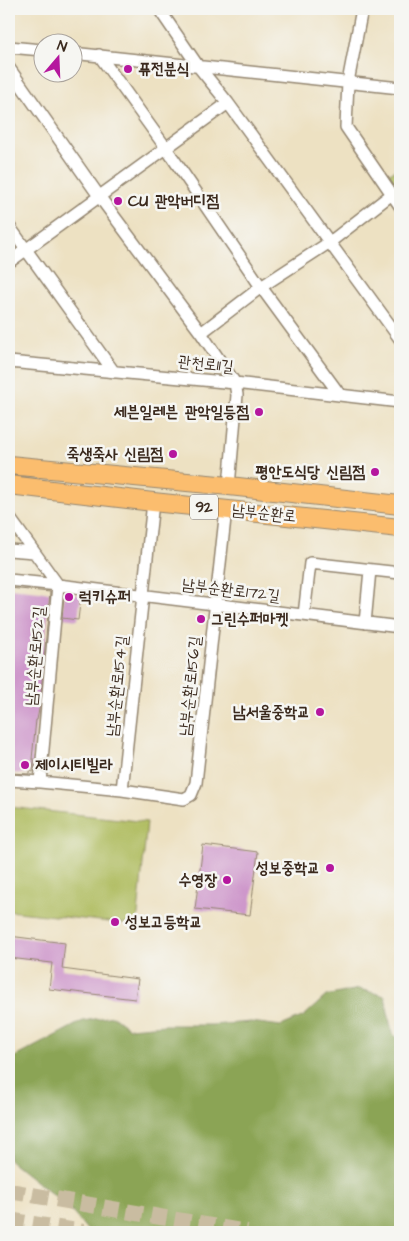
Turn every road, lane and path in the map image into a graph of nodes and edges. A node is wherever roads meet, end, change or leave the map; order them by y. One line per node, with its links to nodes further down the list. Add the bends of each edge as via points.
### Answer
1 (159, 9): 7 (street)
2 (362, 9): 9 (street)
3 (9, 46): 4 (street)
4 (32, 49)
5 (82, 53): 6 (street)
6 (99, 55): 7 (street); 12 (street)
7 (198, 66): 9 (street); 11 (street)
8 (9, 68): 14 (street)
9 (348, 82): 10 (street); 13 (street, via 346,127)
10 (400, 88)
11 (228, 103): 12 (street); 17 (street)
12 (166, 148): 14 (street); 20 (street)
13 (392, 194): 15 (street); 17 (street)
14 (99, 196): 18 (street); 21 (street)
15 (400, 206)
16 (9, 226): 18 (street)
17 (330, 242): 20 (street); 22 (street)
18 (26, 250): 19 (street); 24 (street)
19 (9, 262)
20 (261, 287): 21 (street); 26 (street)
21 (201, 332): 25 (street)
22 (400, 339)
23 (9, 362): 24 (street, 관천로11길)
24 (114, 372): 25 (street, 관천로11길)
25 (235, 384): 26 (street, 관천로11길); 30 (street, via 237,395)
26 (340, 395): 27 (street, 관천로11길)
27 (400, 402)
28 (9, 464): 30 (main road, 남부순환로 / 92)
29 (9, 485): 31 (main road, 남부순환로 / 92)
30 (229, 486): 32 (main road, 남부순환로 / 92)
31 (153, 502): 33 (main road, 남부순환로 / 92); 42 (street, 남부순환로154길)
32 (400, 505)
33 (226, 509): 35 (main road, 남부순환로 / 92); 43 (street, 남부순환로156길)
34 (9, 518): 37 (street, 남부순환로152길)
35 (400, 528)
36 (9, 550): 37 (street)
37 (34, 552): 41 (street, 남부순환로152길)
38 (370, 570): 39 (street); 44 (street, via 310,564); 45 (street)
39 (400, 573)
40 (9, 580): 41 (street, 남부순환로172길)
41 (58, 585): 42 (street, 남부순환로172길); 48 (street, 남부순환로152길)
42 (143, 596): 43 (street, 남부순환로172길); 49 (street, 남부순환로154길)
43 (215, 604): 44 (street, 남부순환로172길); 49 (street, 남부순환로156길, via 196,783 191,795 184,799)
44 (304, 615): 45 (street, 남부순환로172길)
45 (365, 623): 46 (street, 남부순환로172길)
46 (400, 626)
47 (9, 780): 48 (street)
48 (40, 782): 49 (street)
49 (122, 790)

